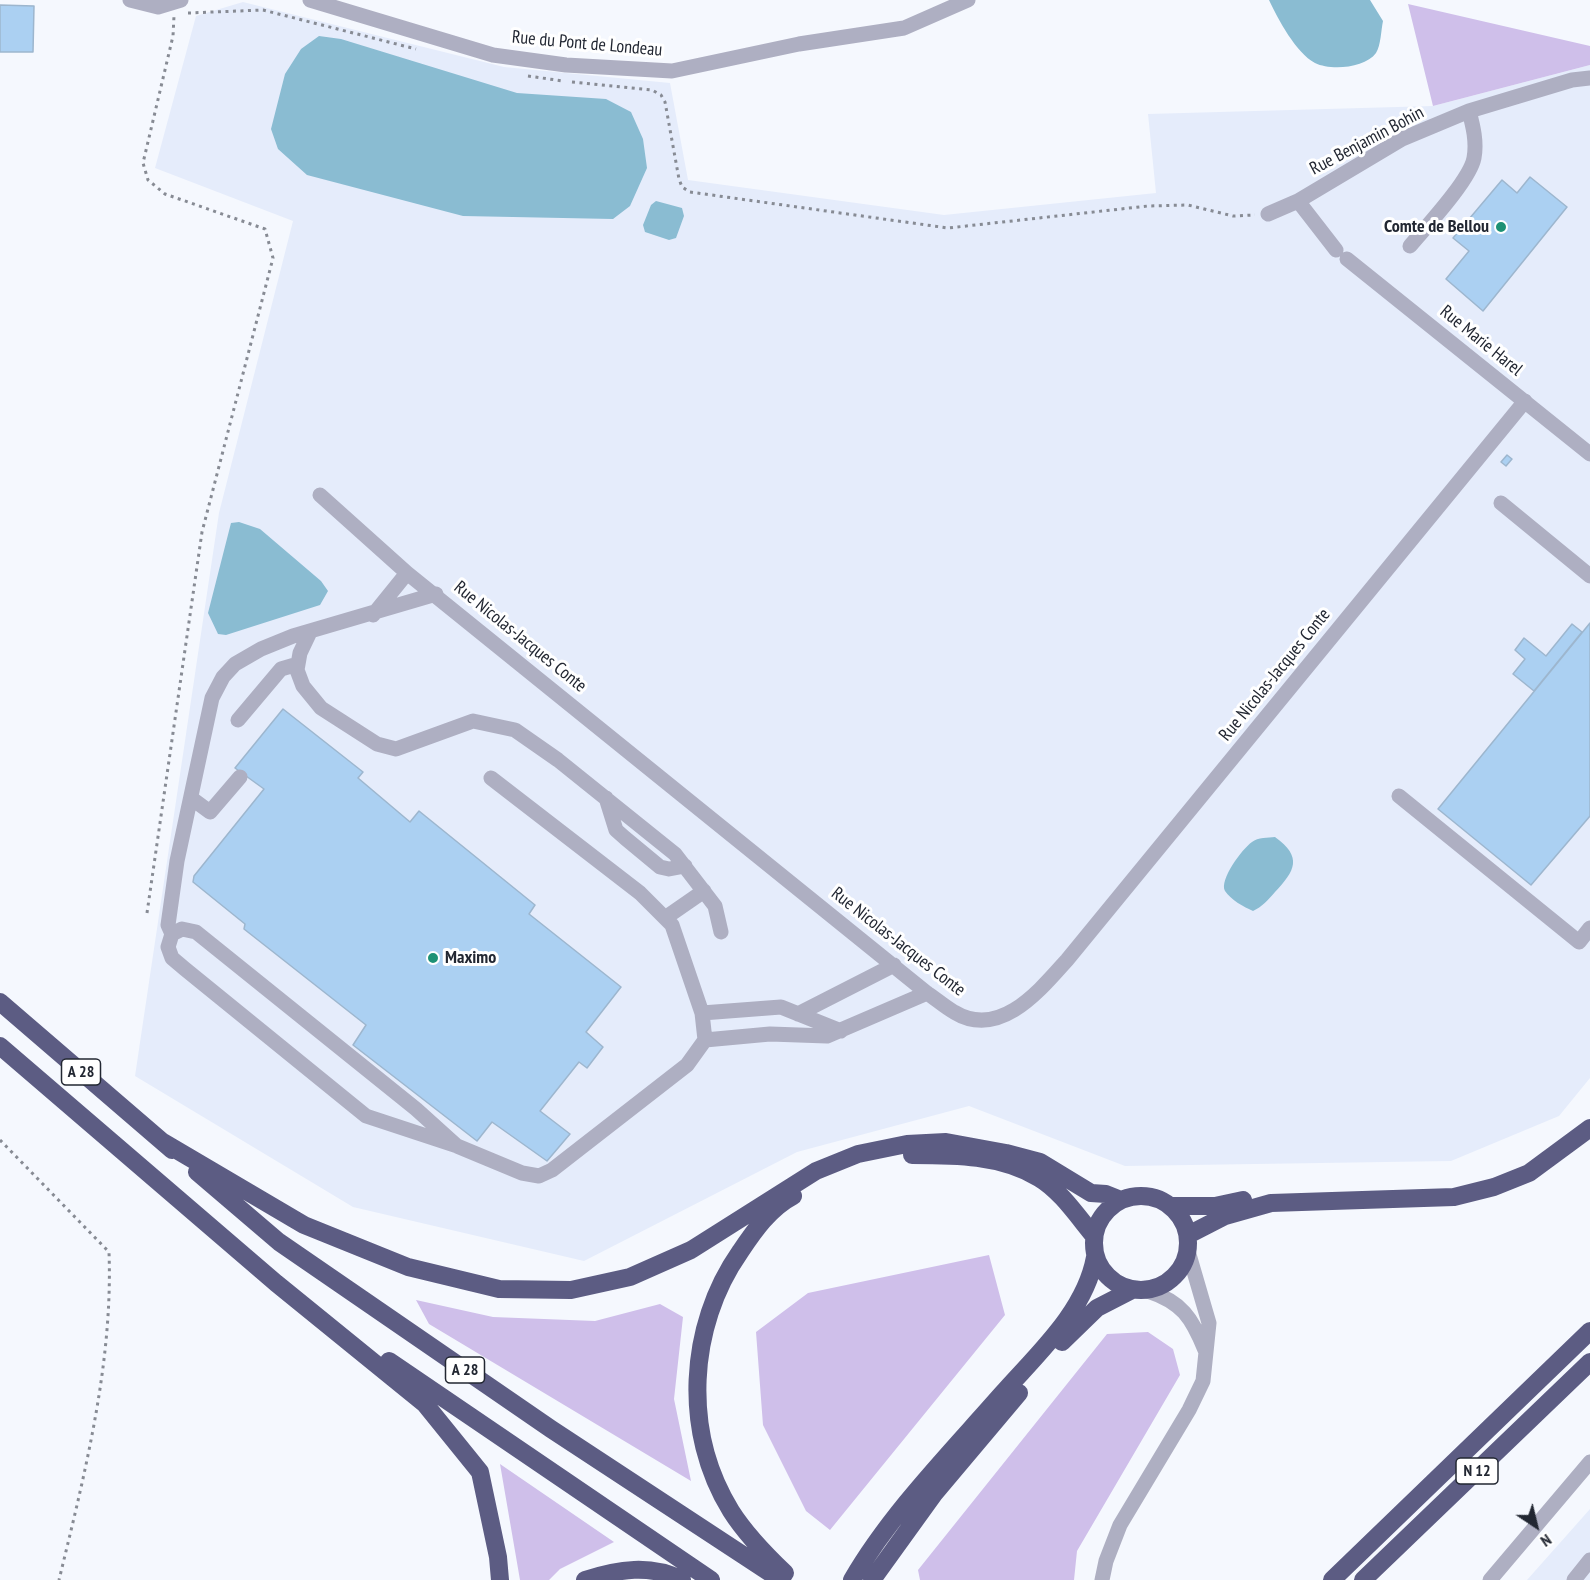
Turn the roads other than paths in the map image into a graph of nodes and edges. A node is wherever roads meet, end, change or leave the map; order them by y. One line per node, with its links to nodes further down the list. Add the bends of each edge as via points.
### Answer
1 (130, 0): 4 (street, via 158,7)
2 (310, 0): 3 (street, Rue du Pont de Londeau, via 493,55 567,65 672,71 800,44 904,28)
3 (968, 0)
4 (176, 5)
5 (1590, 78): 6 (street, Rue Benjamin Bohin)
6 (1469, 111): 7 (street, Rue Benjamin Bohin, via 1402,139); 9 (street, via 1476,147 1474,161)
7 (1298, 201): 8 (street, Rue Benjamin Bohin); 10 (street, Rue Marie Harel, via 1342,255)
8 (1268, 214)
9 (1410, 246)
10 (1525, 401): 11 (street, Rue Marie Harel); 31 (street, Rue Nicolas-Jacques Conte, via 1035,995 1018,1009 996,1018 974,1018 956,1014)
11 (1590, 454)
12 (320, 495): 14 (street, Rue Nicolas-Jacques Conte)
13 (1502, 503): 15 (street)
14 (407, 573): 16 (street, Rue Nicolas-Jacques Conte); 17 (street)
15 (1590, 576)
16 (436, 594): 17 (street); 30 (street, Rue Nicolas-Jacques Conte)
17 (373, 615): 18 (street)
18 (310, 632): 19 (street); 24 (street, via 261,649 235,664 223,677 212,698)
19 (298, 664): 20 (street, via 281,669); 25 (street, via 303,686 321,708 377,744 405,747 460,724 489,722 515,730 675,854)
20 (238, 720)
21 (240, 777): 24 (street, via 210,812)
22 (491, 778): 26 (street, via 640,893)
23 (1399, 796): 27 (street, via 1579,942)
24 (191, 798): 29 (street, via 168,925)
25 (704, 891): 26 (street); 28 (street, via 717,913)
26 (665, 918): 33 (street, via 672,925)
27 (1590, 928)
28 (722, 932)
29 (172, 934): 40 (street, via 182,929 196,932); 40 (street, via 168,947 172,958 366,1116)
30 (894, 965): 31 (street, Rue Nicolas-Jacques Conte); 34 (street)
31 (927, 993): 35 (street)
32 (0, 1002): 39 (highway, A 28)
33 (702, 1013): 34 (street, via 781,1007); 36 (street)
34 (798, 1014): 35 (street)
35 (842, 1031): 36 (street, via 828,1036 770,1034)
36 (705, 1040): 40 (street, via 687,1065 539,1176 522,1173)
37 (0, 1046): 47 (highway, A 28)
38 (1590, 1128): 42 (highway, via 1529,1173 1494,1188 1454,1197)
39 (163, 1142): 41 (highway, via 304,1225 408,1267 499,1289 571,1290 630,1277 691,1250 816,1171 858,1154 907,1144 946,1142 1006,1153 1040,1162 1091,1193); 60 (highway, A 28, via 279,1242 550,1429)
40 (457, 1146)
41 (1121, 1200): 43 (highway, via 1147,1196); 44 (highway, via 1103,1215)
42 (1378, 1200): 43 (highway, via 1334,1194 1270,1194 1215,1206); 45 (highway, via 1271,1203 1225,1216)
43 (1171, 1206): 45 (highway, via 1184,1224)
44 (1094, 1236): 46 (highway); 61 (highway, via 1040,1178 978,1157 940,1155 900,1156 838,1173 788,1199 759,1225 724,1275 702,1333 696,1394 706,1454 731,1510)
45 (1188, 1243): 48 (highway, via 1183,1266 1174,1278 1162,1286); 50 (street, via 1209,1323)
46 (1095, 1257): 48 (highway, via 1109,1279); 54 (highway, via 1081,1298 1058,1331 921,1486)
47 (276, 1284): 56 (highway, via 425,1404 480,1472); 59 (highway, A 28)
48 (1140, 1291): 50 (street, via 1166,1297 1184,1310); 54 (highway, via 1096,1308 1075,1328)
49 (1590, 1331): 63 (highway, N 12)
50 (1207, 1353): 62 (street, via 1203,1381 1120,1525)
51 (1590, 1362): 64 (highway, N 12)
52 (1590, 1462): 55 (street)
53 (1590, 1560): 65 (street)
54 (860, 1577)
55 (1496, 1578)
56 (500, 1580)
57 (585, 1580): 58 (highway, via 629,1569 666,1572)
58 (682, 1580)
59 (711, 1580)
60 (781, 1580)
61 (793, 1580)
62 (1102, 1580)
63 (1332, 1580)
64 (1363, 1580)
65 (1574, 1580)

